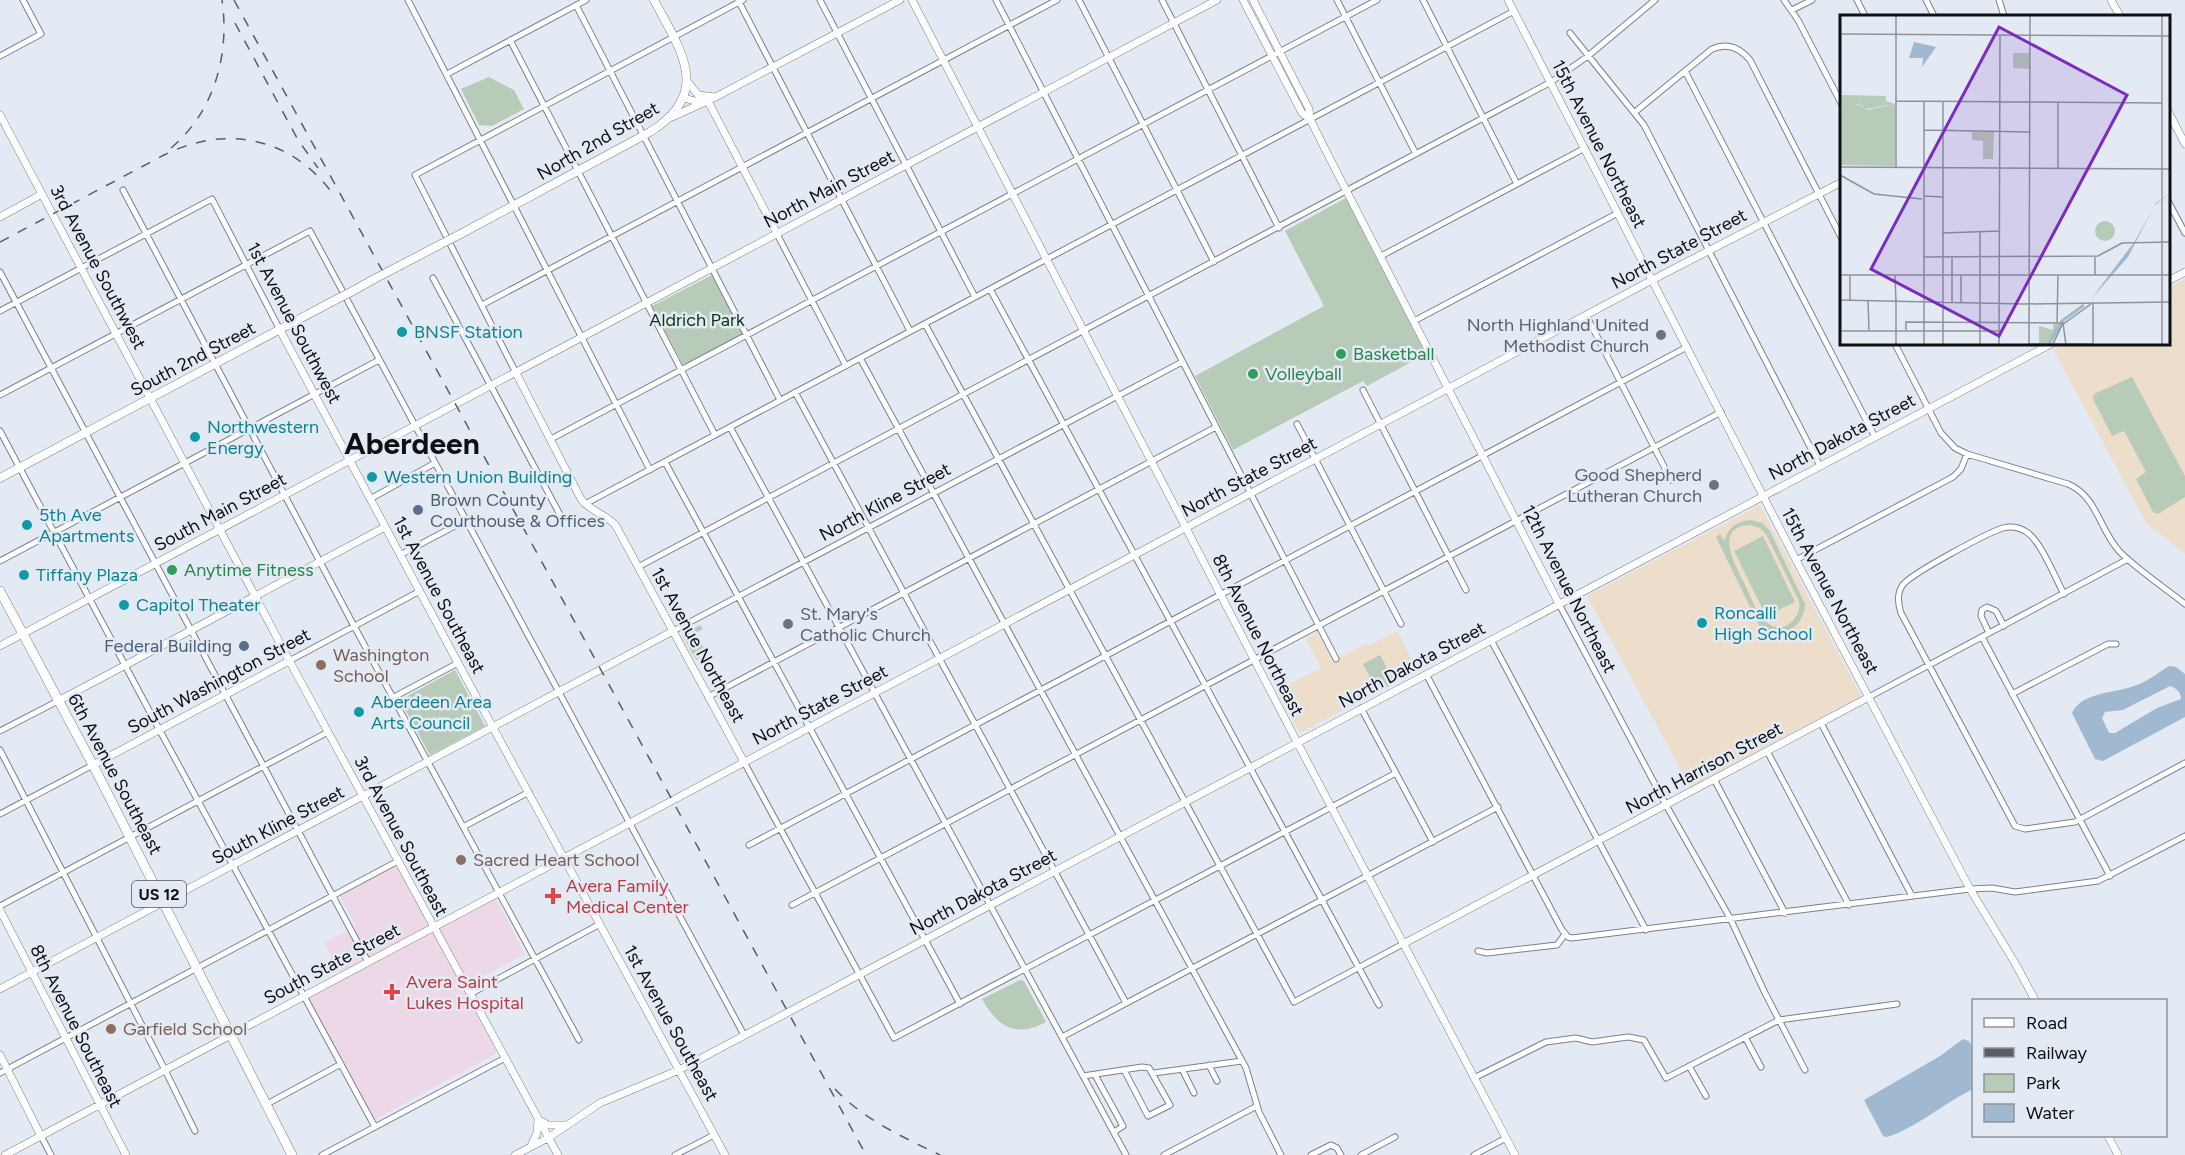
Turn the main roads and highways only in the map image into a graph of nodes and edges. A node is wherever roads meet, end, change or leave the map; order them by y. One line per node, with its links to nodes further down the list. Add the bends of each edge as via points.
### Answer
1 (654, 0): 2 (main road, North 2nd Street, bridge, via 685,63 684,98 672,117)
2 (401, 266): 3 (main road, South 2nd Street, bridge)
3 (0, 478)
4 (0, 591): 5 (highway, 6th Avenue Southeast / US 12)
5 (292, 1155)

